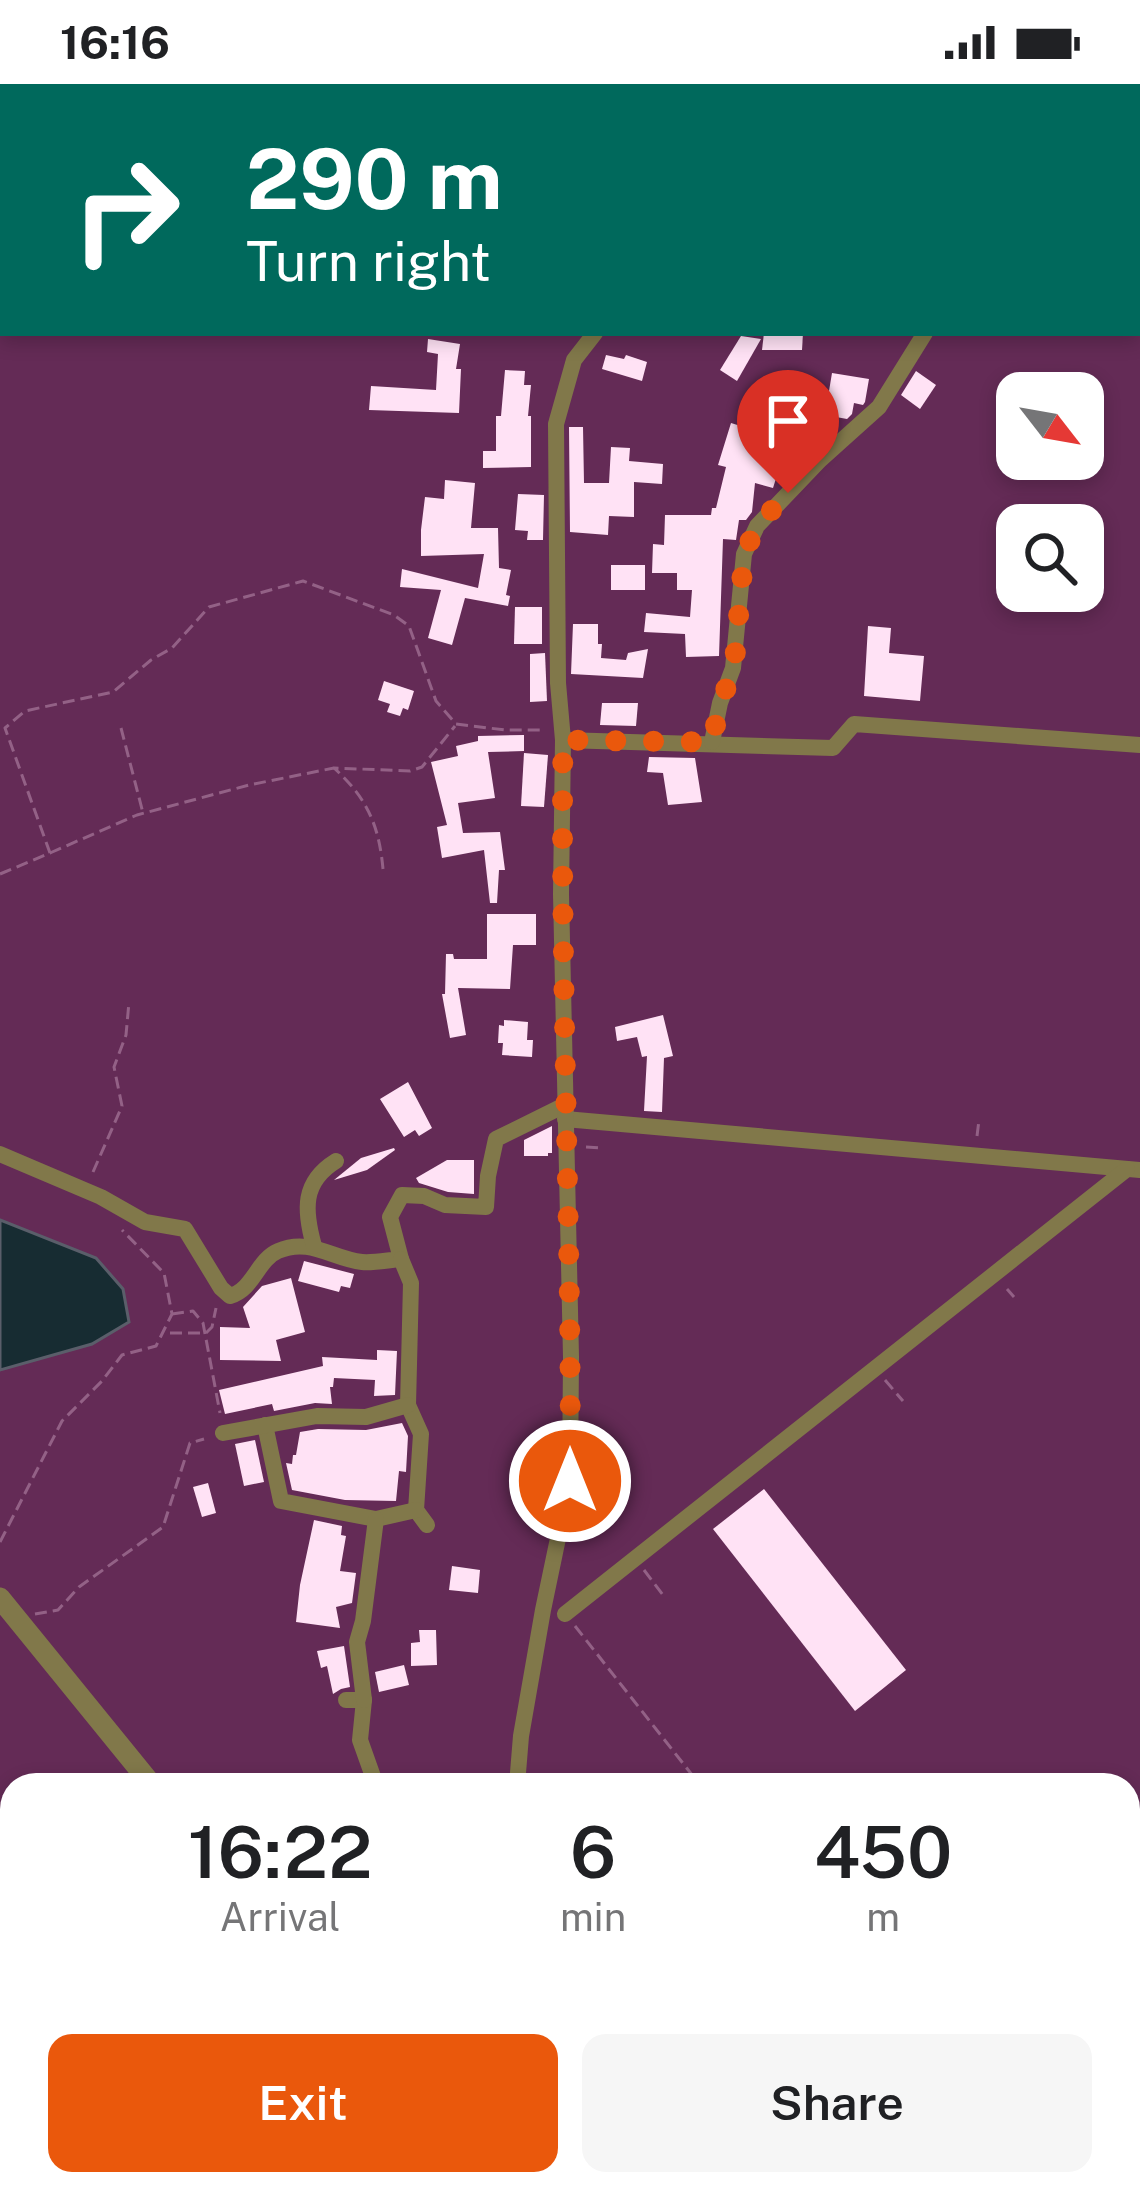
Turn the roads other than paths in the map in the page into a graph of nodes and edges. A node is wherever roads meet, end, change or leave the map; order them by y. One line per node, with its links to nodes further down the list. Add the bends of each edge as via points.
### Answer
1 (593, 336): 3 (street, via 574,360 556,424)
2 (923, 336): 4 (street, via 878,407 757,526 744,554 734,668)
3 (563, 735): 4 (street); 6 (street)
4 (712, 742): 5 (street, via 833,748 854,724)
5 (1140, 745)
6 (565, 1112): 9 (street); 11 (street, via 496,1139 492,1211 402,1195 390,1217); 20 (street, via 570,1481)
7 (0, 1154): 10 (street, via 145,1222 185,1229 230,1296 277,1251)
8 (336, 1161): 10 (street, via 310,1189)
9 (1134, 1169): 17 (street)
10 (314, 1246): 11 (street, via 361,1262)
11 (401, 1259): 12 (street, via 411,1283)
12 (408, 1405): 13 (street, via 366,1417); 15 (street, via 422,1434 421,1518)
13 (265, 1425): 14 (street); 15 (street, via 280,1501)
14 (223, 1433)
15 (376, 1519): 19 (street, via 355,1700)
16 (0, 1598): 18 (street)
17 (566, 1614)
18 (142, 1773)
19 (375, 1773)
20 (519, 1773)

